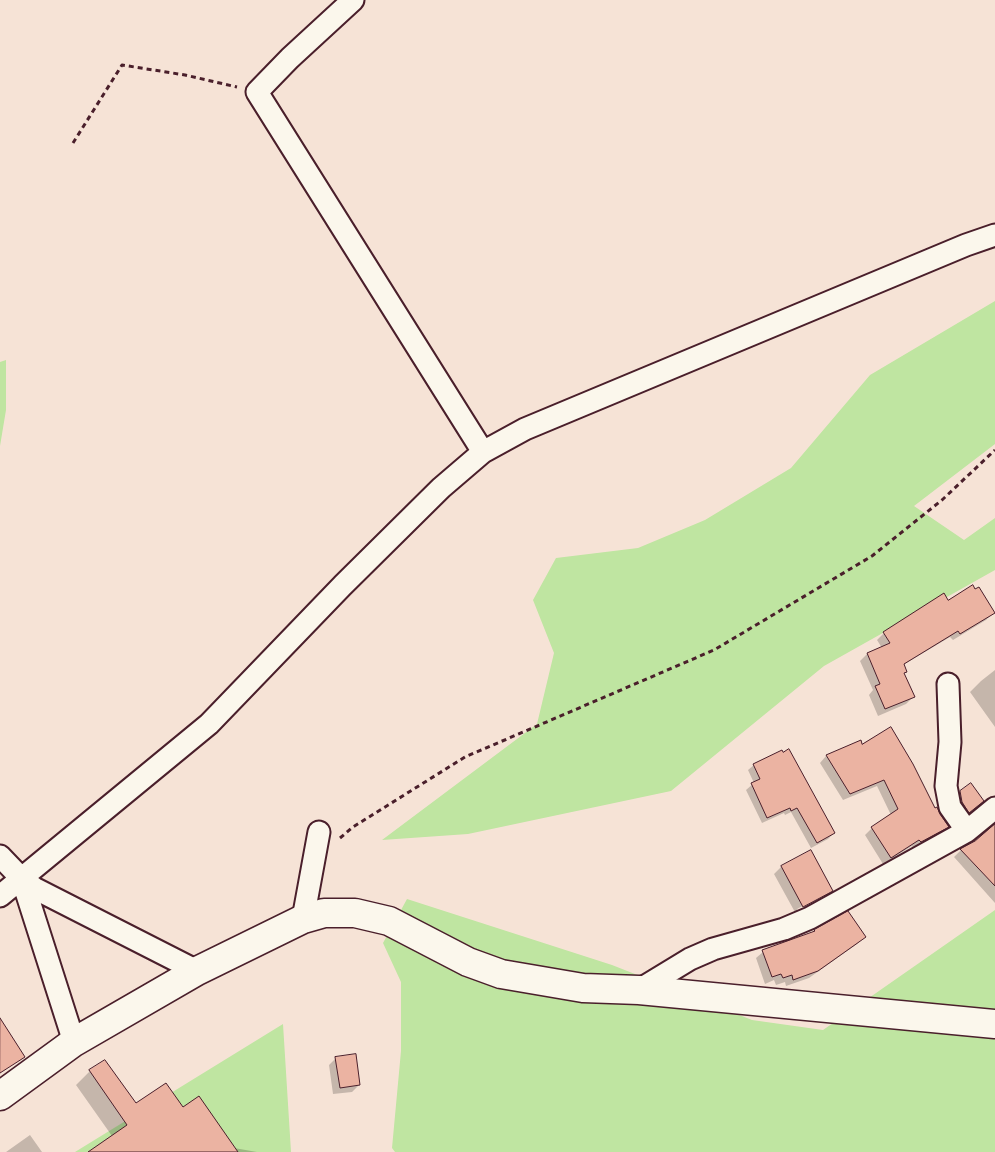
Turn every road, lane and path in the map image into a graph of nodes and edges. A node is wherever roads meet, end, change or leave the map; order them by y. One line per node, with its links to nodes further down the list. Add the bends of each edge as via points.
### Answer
1 (353, 0): 2 (street)
2 (257, 92): 3 (path, via 185,75 122,65); 6 (street)
3 (73, 143)
4 (995, 235): 6 (street, via 534,425)
5 (995, 450): 12 (path, via 942,500 872,556 714,650 465,757 353,827)
6 (483, 452): 13 (street, via 343,585 209,724)
7 (948, 684): 9 (street, via 950,742 946,786 950,807)
8 (995, 808): 9 (street)
9 (967, 831): 17 (street, via 810,918 784,929 713,949)
10 (319, 832): 12 (street)
11 (0, 856): 13 (street)
12 (314, 859): 15 (street)
13 (22, 879): 14 (street); 16 (street); 19 (street)
14 (0, 896)
15 (303, 919): 16 (street); 17 (street, via 324,914 355,913 389,921 468,962 501,974 583,988)
16 (197, 971): 19 (street)
17 (639, 990): 18 (street)
18 (995, 1024)
19 (74, 1042): 20 (street)
20 (0, 1096)

